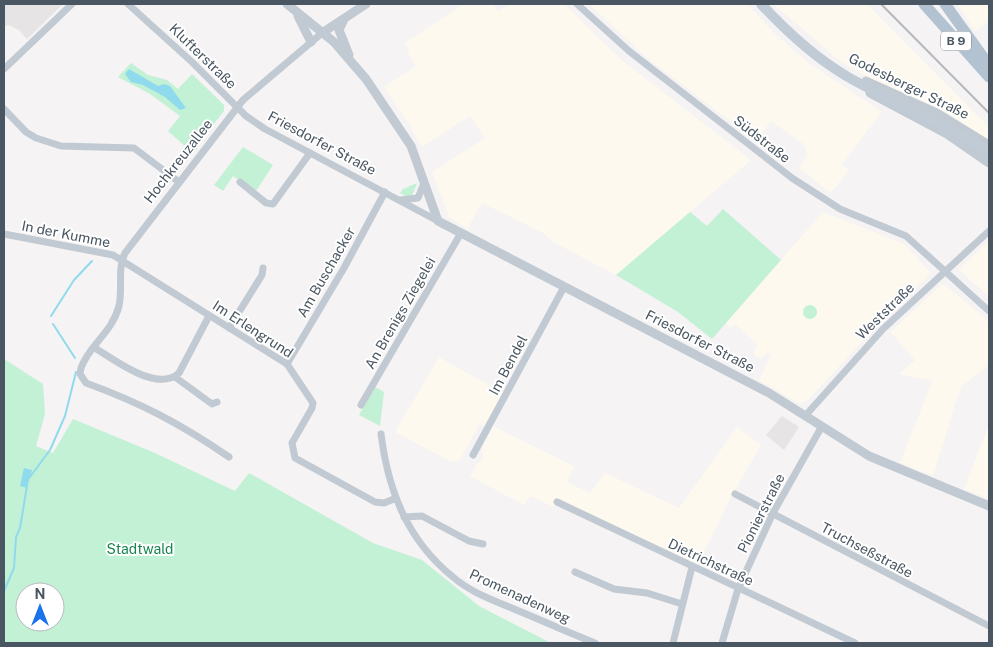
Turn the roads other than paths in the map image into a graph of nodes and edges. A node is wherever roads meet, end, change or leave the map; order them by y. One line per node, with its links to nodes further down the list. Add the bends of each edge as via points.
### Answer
1 (72, 4): 16 (street)
2 (129, 4): 19 (street, Klufterstraße)
3 (287, 4): 9 (street)
4 (366, 4): 10 (street, Hochkreuzallee)
5 (577, 4): 36 (street, Südstraße, via 629,51 792,178 840,209 906,236)
6 (760, 4): 13 (main road, Godesberger Straße)
7 (924, 4): 18 (main road, B 9)
8 (945, 4): 15 (main road, B 9)
9 (296, 11): 11 (street); 12 (street)
10 (344, 19): 11 (street, Hochkreuzallee); 14 (street, via 338,30)
11 (322, 33): 12 (street, Hochkreuzallee); 14 (street)
12 (311, 42): 19 (street, Hochkreuzallee)
13 (815, 54): 17 (main road, Godesberger Straße); 21 (street, Godesberger Straße, via 937,113)
14 (350, 58): 25 (street, via 406,137)
15 (989, 65)
16 (4, 69)
17 (847, 77): 23 (main road, Godesberger Straße, via 950,128); 24 (street, Godesberger Straße, via 882,101 947,134)
18 (989, 77)
19 (237, 108): 22 (street, Friesdorfer Straße, via 265,129); 26 (street, Hochkreuzallee)
20 (4, 109): 26 (street, via 26,132 44,141 61,146 134,148)
21 (989, 145)
22 (310, 153): 27 (street, via 273,204 266,203); 28 (street, Friesdorfer Straße)
23 (989, 153)
24 (989, 163)
25 (424, 180): 29 (street, via 418,198); 30 (street)
26 (179, 182): 34 (street, Hochkreuzallee, via 125,253)
27 (240, 182)
28 (385, 192): 29 (street, Friesdorfer Straße); 42 (street, Am Buschacker)
29 (397, 199): 30 (street, Friesdorfer Straße)
30 (438, 221): 32 (street, Friesdorfer Straße)
31 (989, 231): 36 (street, Weststraße)
32 (461, 233): 37 (street, Friesdorfer Straße); 45 (street, An Brenigs Ziegelei)
33 (4, 234): 34 (street, In der Kumme, via 113,255)
34 (122, 262): 39 (street, Im Erlengrund); 41 (street, Hochkreuzallee, via 119,306 111,327)
35 (263, 268): 40 (street, via 262,275)
36 (944, 273): 38 (street, Südstraße); 46 (street, Weststraße, via 883,329)
37 (564, 287): 46 (street, Friesdorfer Straße, via 738,377); 49 (street, Im Bendel)
38 (989, 311)
39 (209, 316): 40 (street, Im Erlengrund); 43 (street)
40 (229, 328): 42 (street, Im Erlengrund)
41 (95, 348): 43 (street, via 147,378); 50 (street, Hochkreuzallee, via 82,365 82,379 86,383 157,412)
42 (287, 364): 52 (street, Im Erlengrund, via 313,403 292,442 295,458 375,502 384,503)
43 (175, 377): 44 (street, via 212,404)
44 (217, 402)
45 (361, 405)
46 (805, 416): 47 (street, Friesdorfer Straße)
47 (822, 426): 54 (street, Friesdorfer Straße, via 869,456); 55 (street, Pionierstraße)
48 (381, 434): 52 (street, Promenadenweg)
49 (473, 455)
50 (230, 457)
51 (735, 494): 55 (street, Truchseßstraße)
52 (394, 498): 56 (street, Promenadenweg)
53 (557, 502): 58 (street, Dietrichstraße)
54 (989, 506)
55 (772, 513): 60 (street, Pionierstraße); 62 (street, Truchseßstraße)
56 (404, 517): 57 (street, via 422,516 469,541); 63 (street, Promenadenweg, via 427,550 453,578 478,593)
57 (483, 544)
58 (692, 568): 60 (street, Dietrichstraße); 61 (street)
59 (575, 572): 61 (street, via 614,589 644,592)
60 (738, 589): 65 (street, Pionierstraße); 66 (street, Dietrichstraße)
61 (682, 604): 64 (street)
62 (989, 626)
63 (595, 643)
64 (673, 643)
65 (722, 643)
66 (855, 643)

